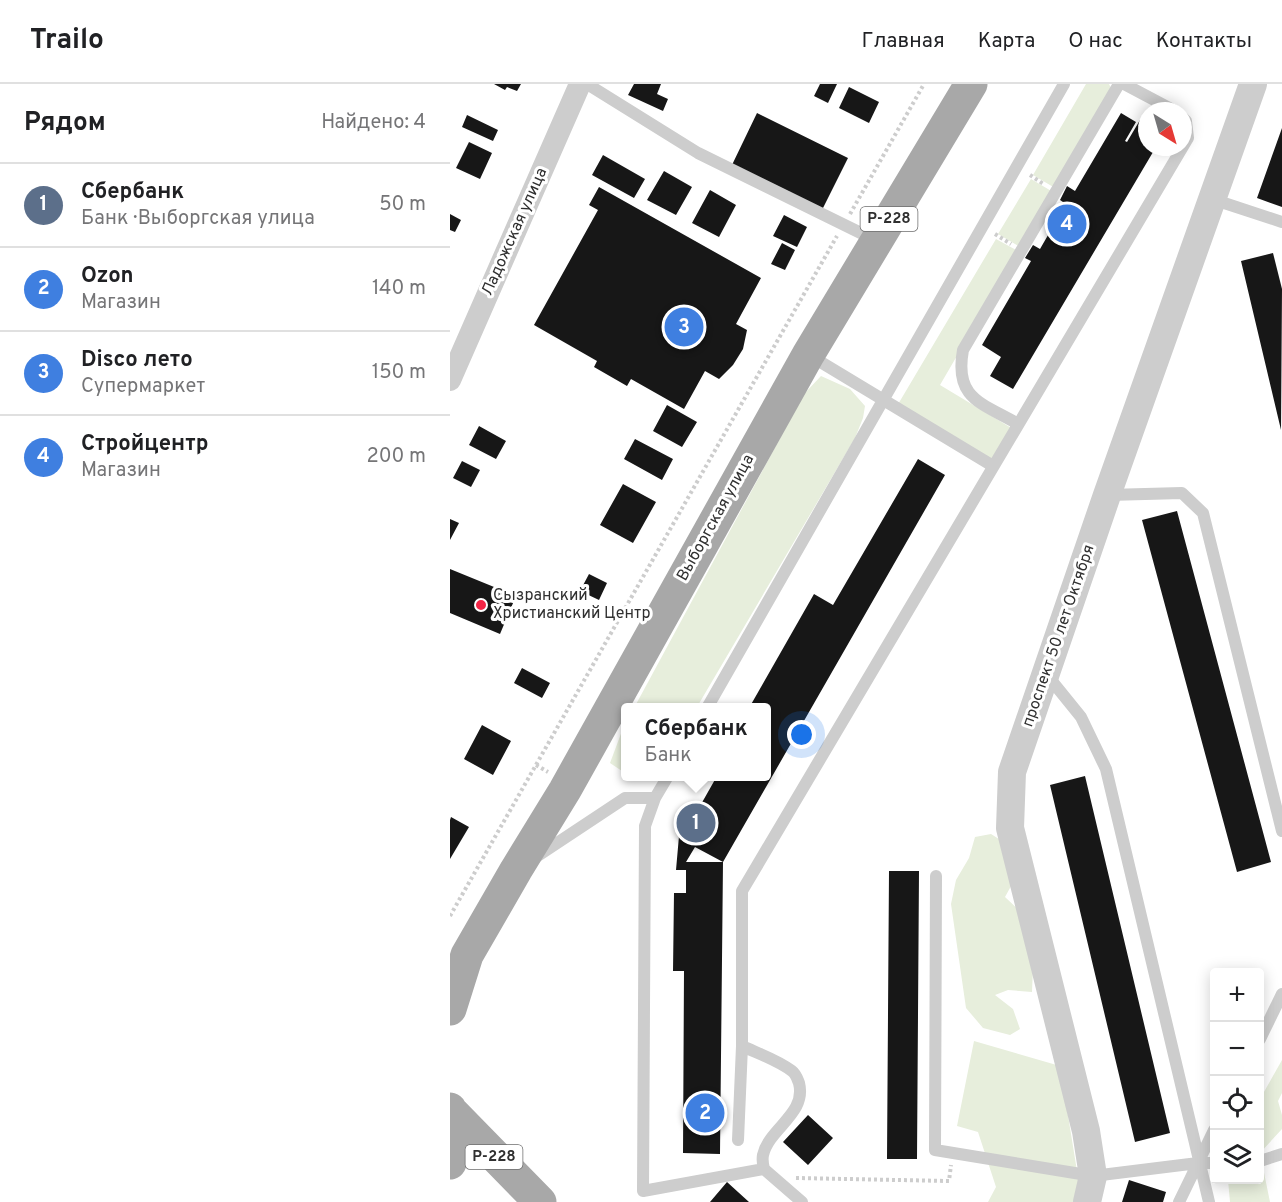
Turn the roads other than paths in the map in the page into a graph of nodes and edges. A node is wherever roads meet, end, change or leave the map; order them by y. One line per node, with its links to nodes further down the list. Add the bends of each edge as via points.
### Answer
1 (580, 84): 14 (street, Ладожская улица)
2 (587, 84): 12 (lane, via 698,153)
3 (971, 84): 12 (main road, Выборгская улица / Р-228)
4 (1064, 84): 15 (lane)
5 (1119, 84): 16 (lane, via 963,350 961,378 965,389)
6 (1124, 84): 8 (lane)
7 (1253, 84): 10 (street, проспект 50 лет Октября)
8 (1158, 102)
9 (1177, 156): 16 (lane)
10 (1212, 199): 11 (lane); 18 (street, проспект 50 лет Октября)
11 (1282, 222)
12 (876, 241): 13 (main road, Выборгская улица / Р-228)
13 (807, 355): 15 (lane); 24 (main road, Выборгская улица / Р-228, via 565,790)
14 (450, 380)
15 (884, 401): 17 (lane); 20 (lane)
16 (1018, 424): 17 (lane)
17 (993, 466): 30 (lane, via 742,891)
18 (1107, 495): 19 (street, проспект 50 лет Октября); 23 (lane, via 1182,493 1203,513)
19 (1046, 674): 37 (lane, via 1080,717 1106,769); 40 (street, проспект 50 лет Октября, via 1012,772 1010,828 1086,1131)
20 (710, 703)
21 (666, 781): 22 (lane)
22 (655, 798): 24 (lane, via 625,798); 41 (lane, via 645,826)
23 (1282, 831)
24 (516, 870): 26 (main road, Выборгская улица / Р-228)
25 (936, 876): 40 (lane, via 935,1150)
26 (458, 962): 28 (main road, Р-228)
27 (1282, 994): 29 (lane)
28 (450, 1009)
29 (1264, 1031)
30 (742, 1046): 32 (lane); 39 (lane, via 791,1070 800,1089 797,1107 766,1146 762,1157)
31 (451, 1110): 36 (main road, Р-228); 42 (main road, Р-228)
32 (738, 1140)
33 (1210, 1140): 37 (lane)
34 (1282, 1154): 35 (lane)
35 (1264, 1160)
36 (450, 1163)
37 (1198, 1163): 38 (lane); 40 (lane); 44 (lane); 45 (lane)
38 (1210, 1163)
39 (764, 1169): 41 (lane); 43 (lane)
40 (1090, 1189)
41 (642, 1197)
42 (540, 1202)
43 (802, 1202)
44 (1179, 1202)
45 (1209, 1202)

